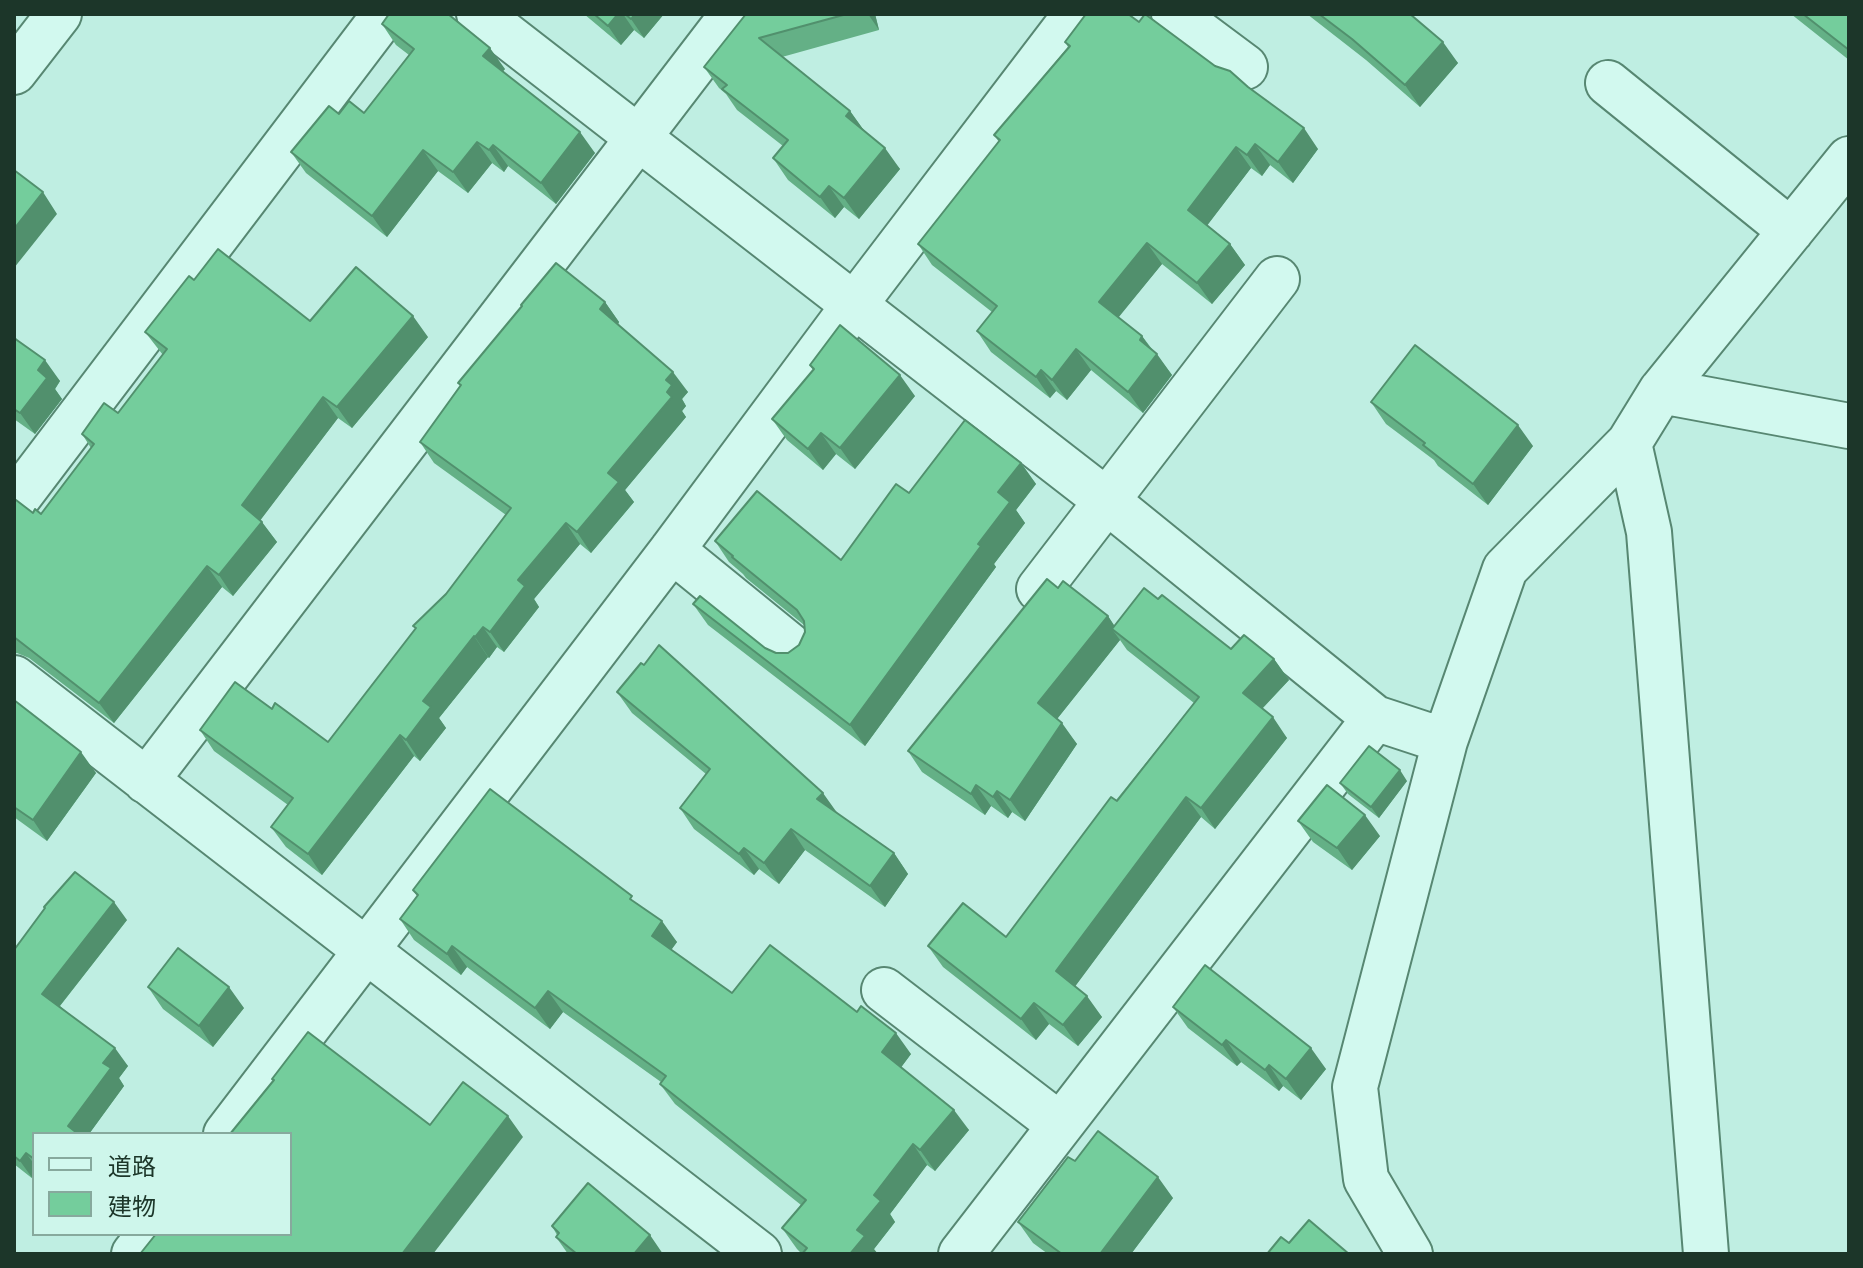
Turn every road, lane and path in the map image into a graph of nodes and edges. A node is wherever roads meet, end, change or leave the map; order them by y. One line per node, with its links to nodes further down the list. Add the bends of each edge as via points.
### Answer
1 (59, 14): 8 (street)
2 (385, 14): 19 (street)
3 (479, 14): 10 (street)
4 (733, 14): 10 (street)
5 (1076, 14): 14 (street)
6 (1174, 14): 7 (street)
7 (1245, 67)
8 (14, 72)
9 (1608, 83): 12 (street)
10 (639, 137): 14 (street); 26 (street)
11 (1849, 159): 12 (street)
12 (1791, 231): 15 (street)
13 (1277, 279): 18 (street)
14 (855, 304): 18 (street); 20 (street)
15 (1661, 391): 16 (street); 17 (street)
16 (1849, 426)
17 (1629, 443): 25 (street, via 1505,569); 36 (street, via 1649,532)
18 (1107, 501): 21 (street); 24 (street)
19 (14, 503)
20 (672, 550): 22 (street); 27 (street)
21 (1039, 589)
22 (795, 650)
23 (14, 678): 26 (street)
24 (1375, 718): 25 (street); 29 (street)
25 (1445, 741): 35 (street, via 1355,1087 1366,1179)
26 (146, 781): 27 (street)
27 (366, 949): 30 (street); 33 (street)
28 (884, 990): 29 (street)
29 (1060, 1125): 34 (street)
30 (228, 1132)
31 (148, 1236): 32 (street)
32 (134, 1254)
33 (759, 1254)
34 (961, 1254)
35 (1410, 1254)
36 (1706, 1254)

